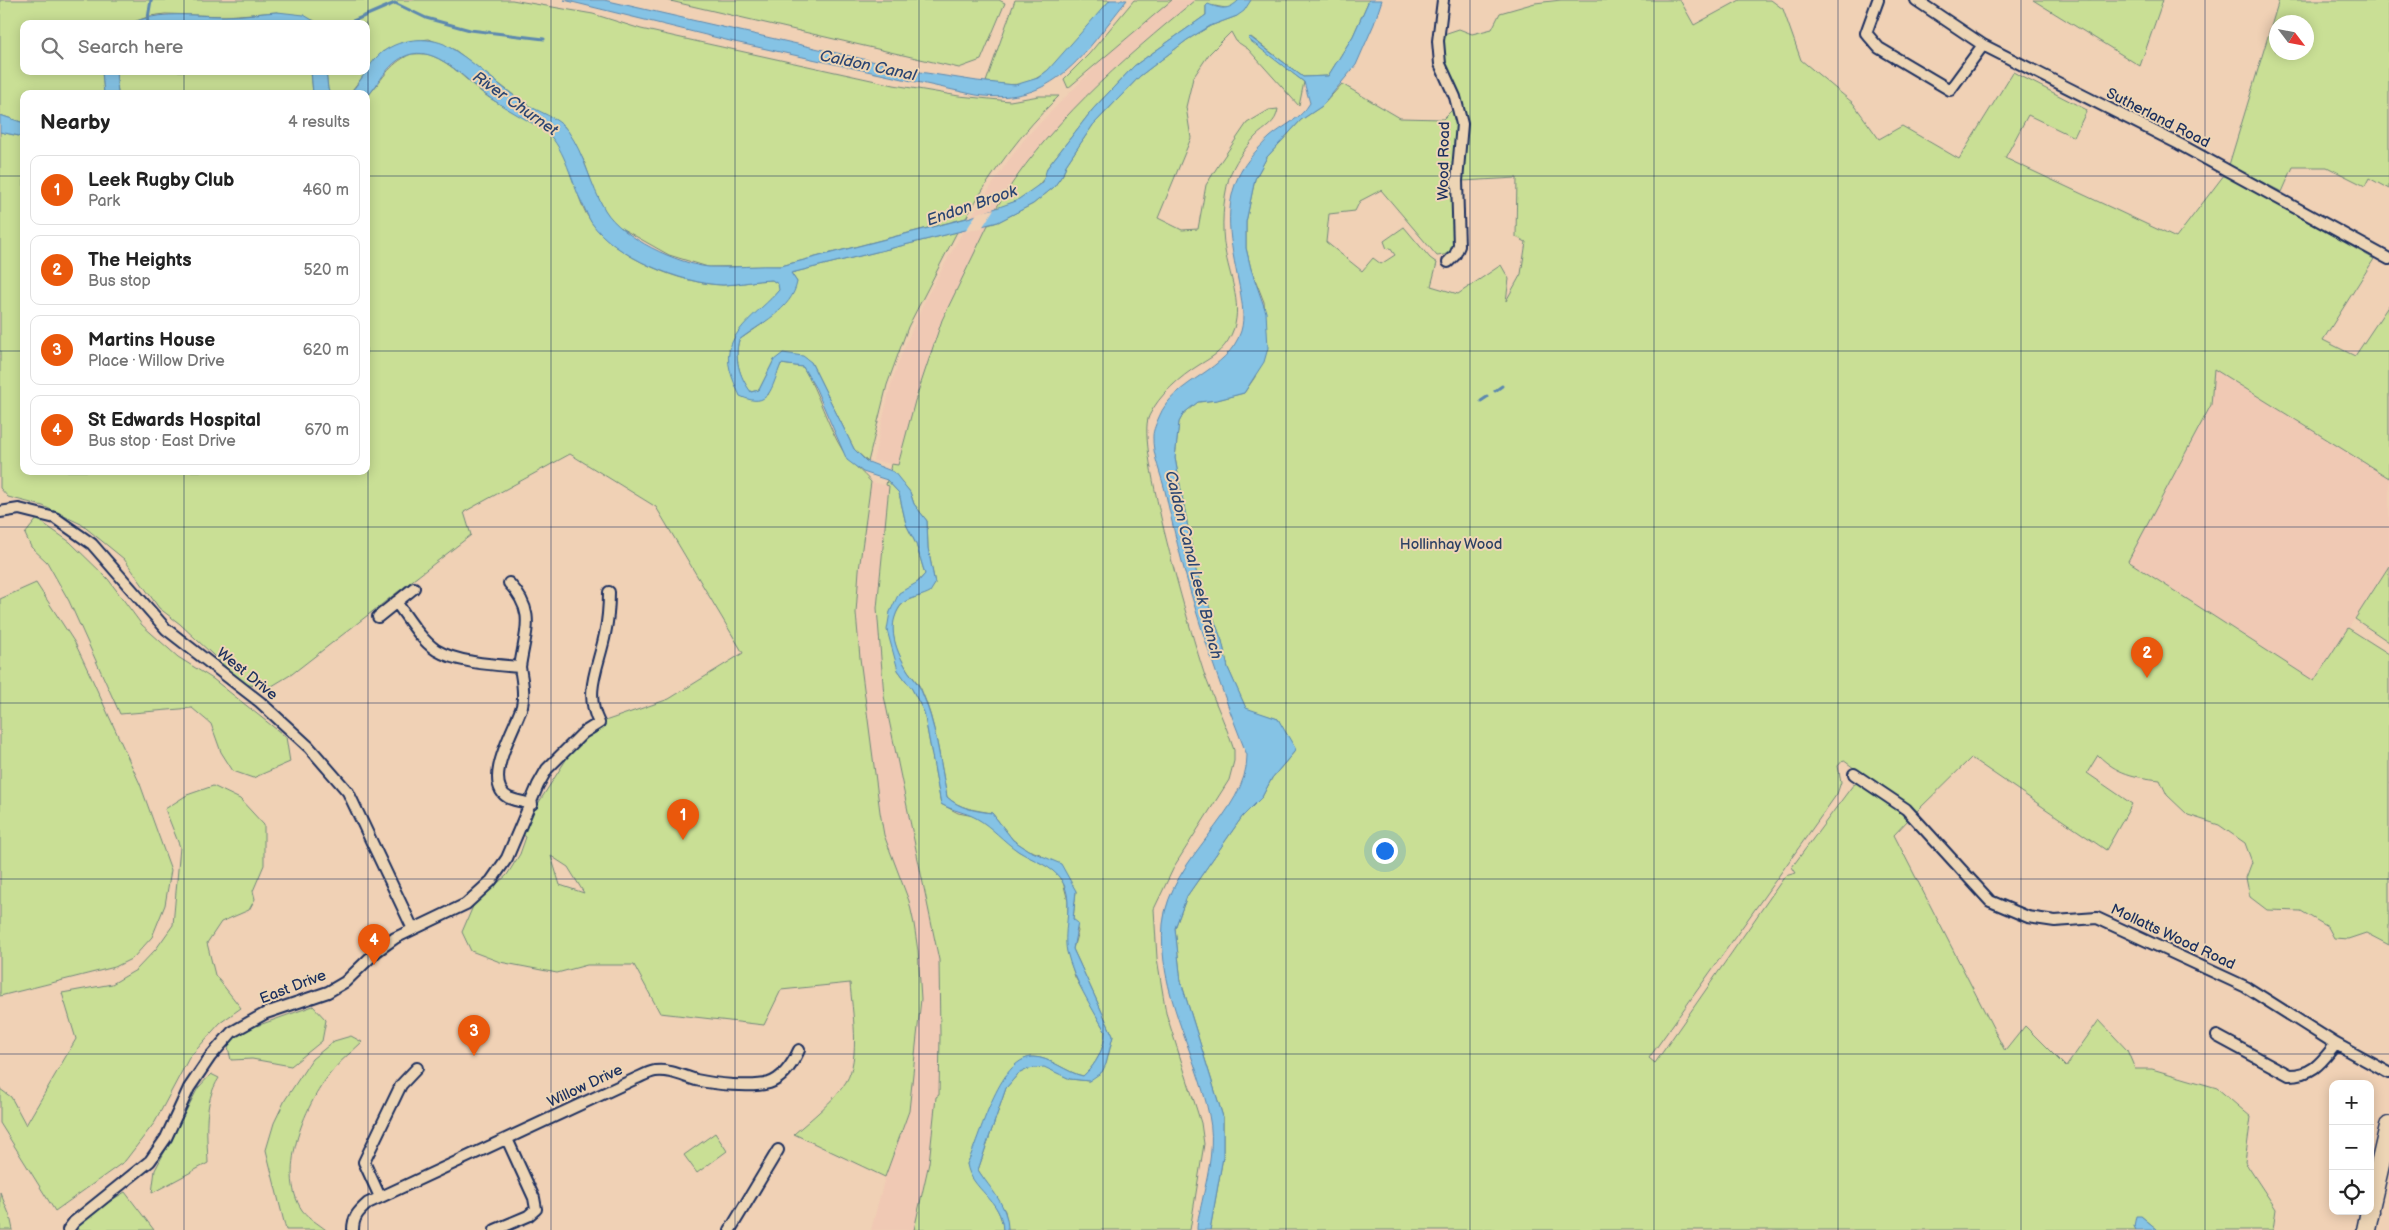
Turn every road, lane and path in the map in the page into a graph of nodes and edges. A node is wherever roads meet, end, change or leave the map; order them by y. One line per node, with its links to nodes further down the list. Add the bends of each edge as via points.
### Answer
1 (1443, 0): 6 (street, Wood Road, via 1438,41 1440,64 1455,97 1462,124 1457,181 1459,246)
2 (1878, 0): 4 (street, via 1866,33 1870,40 1950,90)
3 (1916, 0): 4 (street, Sutherland Road)
4 (1982, 45): 5 (street, Sutherland Road, via 2179,144)
5 (2389, 259)
6 (1448, 262)
7 (0, 512): 16 (street, West Drive, via 20,509 54,518 92,544 166,629 260,702 309,747 348,792)
8 (509, 583): 13 (street, via 524,601 527,616)
9 (414, 588): 11 (street)
10 (608, 592): 15 (street, East Drive, via 605,635 591,690 594,714 599,723 583,733 547,769)
11 (396, 602): 12 (street); 13 (street, via 436,650 486,664)
12 (378, 617)
13 (520, 668): 15 (street, via 523,703 499,768 500,786 508,797)
14 (1854, 774): 18 (street, Mollatts Wood Road, via 1906,809 1990,901 2028,917 2055,921 2097,918 2246,987)
15 (532, 804): 16 (street, East Drive, via 508,858 491,881 466,904)
16 (413, 929): 28 (street, East Drive, via 377,951 345,982 328,992 266,1013 232,1032 189,1088 166,1138 150,1162)
17 (2217, 1036): 18 (street, via 2289,1075 2302,1075 2319,1065)
18 (2336, 1044): 21 (street, Mollatts Wood Road)
19 (799, 1050): 23 (street, Willow Drive, via 782,1075 769,1083 716,1083 655,1071)
20 (417, 1068): 26 (street, via 401,1085 364,1162)
21 (2389, 1073)
22 (2389, 1126): 25 (highway)
23 (507, 1139): 26 (street, Willow Drive); 30 (street, via 536,1209 528,1216)
24 (778, 1150): 31 (street)
25 (2374, 1192)
26 (380, 1197): 29 (street, Willow Drive, via 357,1212)
27 (2369, 1215): 32 (highway)
28 (68, 1230)
29 (353, 1230)
30 (495, 1230)
31 (730, 1230)
32 (2366, 1230)

